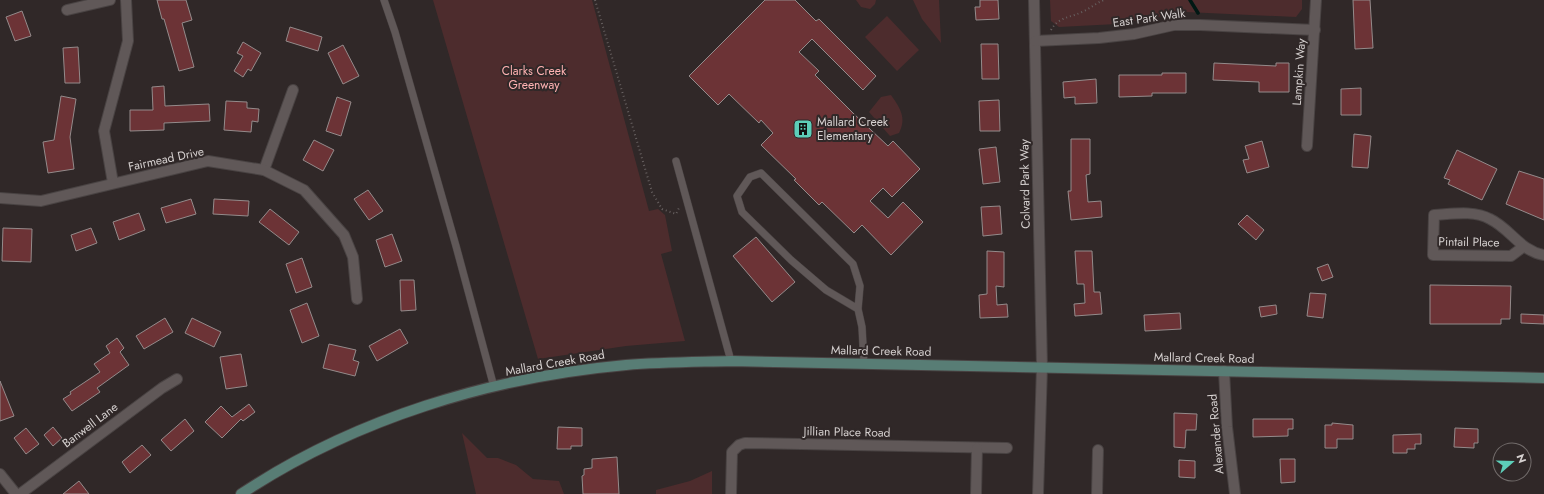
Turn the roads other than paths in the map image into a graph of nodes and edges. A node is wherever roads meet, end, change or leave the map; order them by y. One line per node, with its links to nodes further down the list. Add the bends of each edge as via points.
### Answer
1 (110, 0): 6 (street)
2 (126, 0): 13 (street, via 128,41 104,130)
3 (384, 0): 25 (lane)
4 (1034, 0): 8 (street, Colvard Park Way)
5 (1316, 0): 7 (street, Lampkin Way)
6 (68, 10)
7 (1315, 30): 8 (street, East Park Walk, via 1174,25 1134,34 1099,38); 10 (street, Lampkin Way)
8 (1036, 40): 21 (street, Colvard Park Way)
9 (292, 90): 12 (street)
10 (1307, 146)
11 (676, 161): 19 (lane)
12 (264, 170): 13 (street, Fairmead Drive, via 208,162); 17 (street, Fairmead Drive, via 304,190 344,235 353,257)
13 (113, 183): 14 (street, Fairmead Drive, via 41,201)
14 (0, 198)
15 (1523, 247): 15 (street, Pintail Place, via 1502,227 1481,215 1434,215 1433,255 1511,256); 16 (street, Pintail Place)
16 (1544, 255)
17 (356, 299)
18 (858, 309): 18 (lane, via 860,286 853,264 761,173 750,177 738,196 742,212 826,290); 20 (lane, via 862,327)
19 (731, 361): 20 (main road, Mallard Creek Road); 25 (main road, Mallard Creek Road, via 648,363 601,368 527,379)
20 (864, 364): 21 (main road, Mallard Creek Road)
21 (1042, 367): 22 (main road, Mallard Creek Road); 35 (street, Colvard Park Way)
22 (1224, 371): 23 (main road, Mallard Creek Road); 37 (street, Alexander Road, via 1227,427)
23 (1544, 378)
24 (177, 379): 31 (street, Banwell Lane)
25 (494, 387): 32 (main road, Mallard Creek Road, via 432,405 359,432 310,454)
26 (977, 448): 27 (street, Jillian Place Road); 33 (street, Jillian Place Road, via 745,443 732,452); 34 (street)
27 (1006, 448)
28 (1098, 450): 36 (street)
29 (0, 474): 30 (street)
30 (16, 494)
31 (20, 494)
32 (241, 494)
33 (731, 494)
34 (976, 494)
35 (1038, 494)
36 (1097, 494)
37 (1235, 494)

